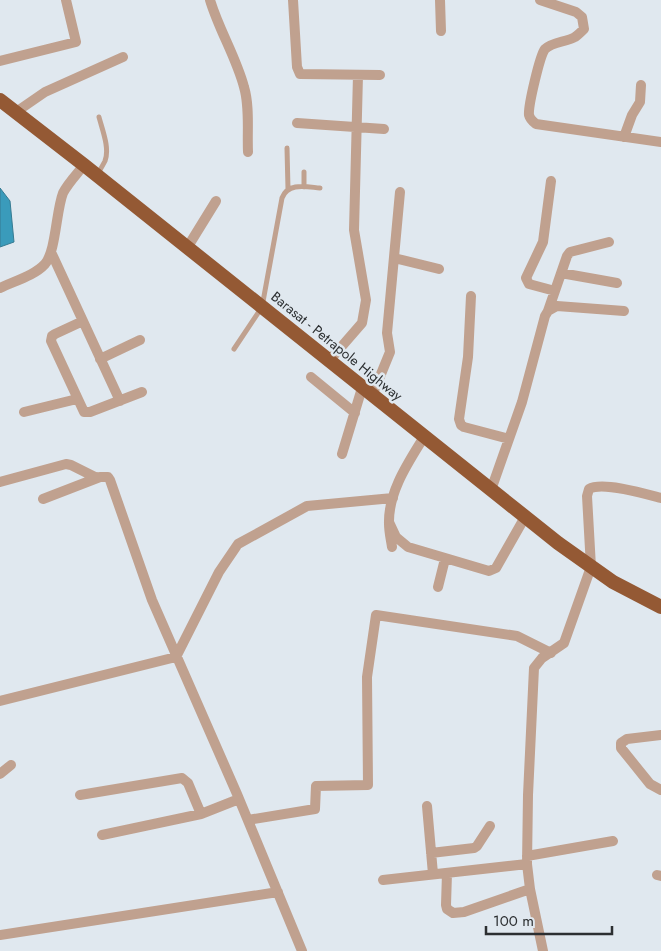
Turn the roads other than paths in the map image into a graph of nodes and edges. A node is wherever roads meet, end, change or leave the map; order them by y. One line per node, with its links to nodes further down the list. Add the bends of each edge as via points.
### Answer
1 (66, 0): 8 (street, via 76,42)
2 (210, 0): 21 (street, via 244,86)
3 (293, 0): 9 (street, via 300,74)
4 (440, 0): 6 (street)
5 (540, 0): 18 (street, via 576,12 582,17 584,30 544,51 529,117 536,124)
6 (441, 30)
7 (123, 56): 13 (street, via 45,92)
8 (0, 61)
9 (358, 75): 10 (street); 16 (street)
10 (380, 75)
11 (641, 85): 18 (street, via 640,102)
12 (0, 100): 13 (highway, Barasat - Petrapole Highway)
13 (16, 112): 22 (highway, Barasat - Petrapole Highway)
14 (99, 117): 24 (lane, via 106,155)
15 (296, 123): 16 (street)
16 (355, 127): 17 (street); 48 (street, via 354,230 365,311 362,323)
17 (384, 129)
18 (624, 137): 19 (street)
19 (661, 142)
20 (287, 148): 28 (lane)
21 (248, 152)
22 (84, 165): 24 (highway, Barasat - Petrapole Highway); 33 (street, via 62,196)
23 (304, 172): 26 (lane)
24 (97, 175): 32 (highway, Barasat - Petrapole Highway)
25 (551, 181): 39 (street, via 543,242 526,278 529,284)
26 (304, 187): 27 (lane); 28 (lane)
27 (320, 188)
28 (288, 189): 41 (lane, via 282,198)
29 (400, 192): 34 (street)
30 (216, 201): 32 (street)
31 (609, 242): 36 (street, via 570,252)
32 (187, 248): 41 (highway, Barasat - Petrapole Highway)
33 (51, 252): 38 (street, via 44,265 36,271); 44 (street)
34 (394, 258): 35 (street); 51 (street, via 387,333 390,352)
35 (439, 269)
36 (561, 273): 37 (street); 39 (street)
37 (617, 283)
38 (0, 288)
39 (555, 291): 42 (street)
40 (471, 296): 57 (street, via 468,357 459,419 464,427)
41 (262, 307): 46 (lane); 48 (highway, Barasat - Petrapole Highway)
42 (548, 311): 43 (street, via 558,306); 57 (street)
43 (624, 311)
44 (83, 321): 47 (street); 52 (street, via 55,334 51,341)
45 (140, 340): 47 (street)
46 (234, 349)
47 (100, 359): 53 (street)
48 (329, 362): 51 (highway, Barasat - Petrapole Highway)
49 (311, 377): 55 (street)
50 (142, 392): 53 (street)
51 (367, 392): 55 (street); 56 (highway, Barasat - Petrapole Highway)
52 (77, 398): 53 (street, via 86,413); 54 (street)
53 (120, 401)
54 (24, 412)
55 (355, 413): 58 (street)
56 (424, 437): 61 (highway, Barasat - Petrapole Highway); 62 (street, via 403,471)
57 (509, 439): 61 (street)
58 (342, 454)
59 (97, 478): 60 (street, via 66,464); 64 (street); 73 (street, via 104,476 110,480 152,600)
60 (0, 482)
61 (491, 490): 65 (highway, Barasat - Petrapole Highway)
62 (393, 498): 66 (street); 73 (street, via 307,506 238,544 219,572)
63 (661, 498): 69 (street, via 616,488 598,486 589,489)
64 (43, 499)
65 (525, 517): 68 (street, via 493,570); 69 (highway, Barasat - Petrapole Highway)
66 (389, 522): 67 (street); 68 (street, via 396,537 408,548)
67 (392, 547)
68 (445, 559): 70 (street)
69 (591, 567): 71 (highway, Barasat - Petrapole Highway); 72 (street, via 564,643)
70 (438, 587)
71 (661, 607)
72 (551, 653): 83 (street, via 517,636 376,615 367,677 368,784 316,786 315,809); 88 (street, via 538,663 532,674)
73 (176, 657): 74 (street); 80 (street)
74 (0, 701)
75 (661, 735): 78 (street, via 627,739 620,748 650,784)
76 (10, 765): 77 (street)
77 (0, 774)
78 (661, 790)
79 (80, 795): 82 (street, via 182,778 188,783)
80 (239, 799): 82 (street); 83 (street)
81 (427, 806): 87 (street)
82 (201, 814): 85 (street)
83 (248, 820): 93 (street)
84 (490, 826): 87 (street, via 474,848)
85 (102, 835)
86 (613, 841): 88 (street)
87 (431, 853): 90 (street)
88 (527, 860): 89 (street); 92 (street)
89 (447, 873): 90 (street); 92 (street, via 446,905 453,913)
90 (433, 874): 91 (street)
91 (383, 880)
92 (530, 889): 96 (street)
93 (278, 892): 94 (street); 95 (street)
94 (0, 935)
95 (302, 951)
96 (543, 951)

